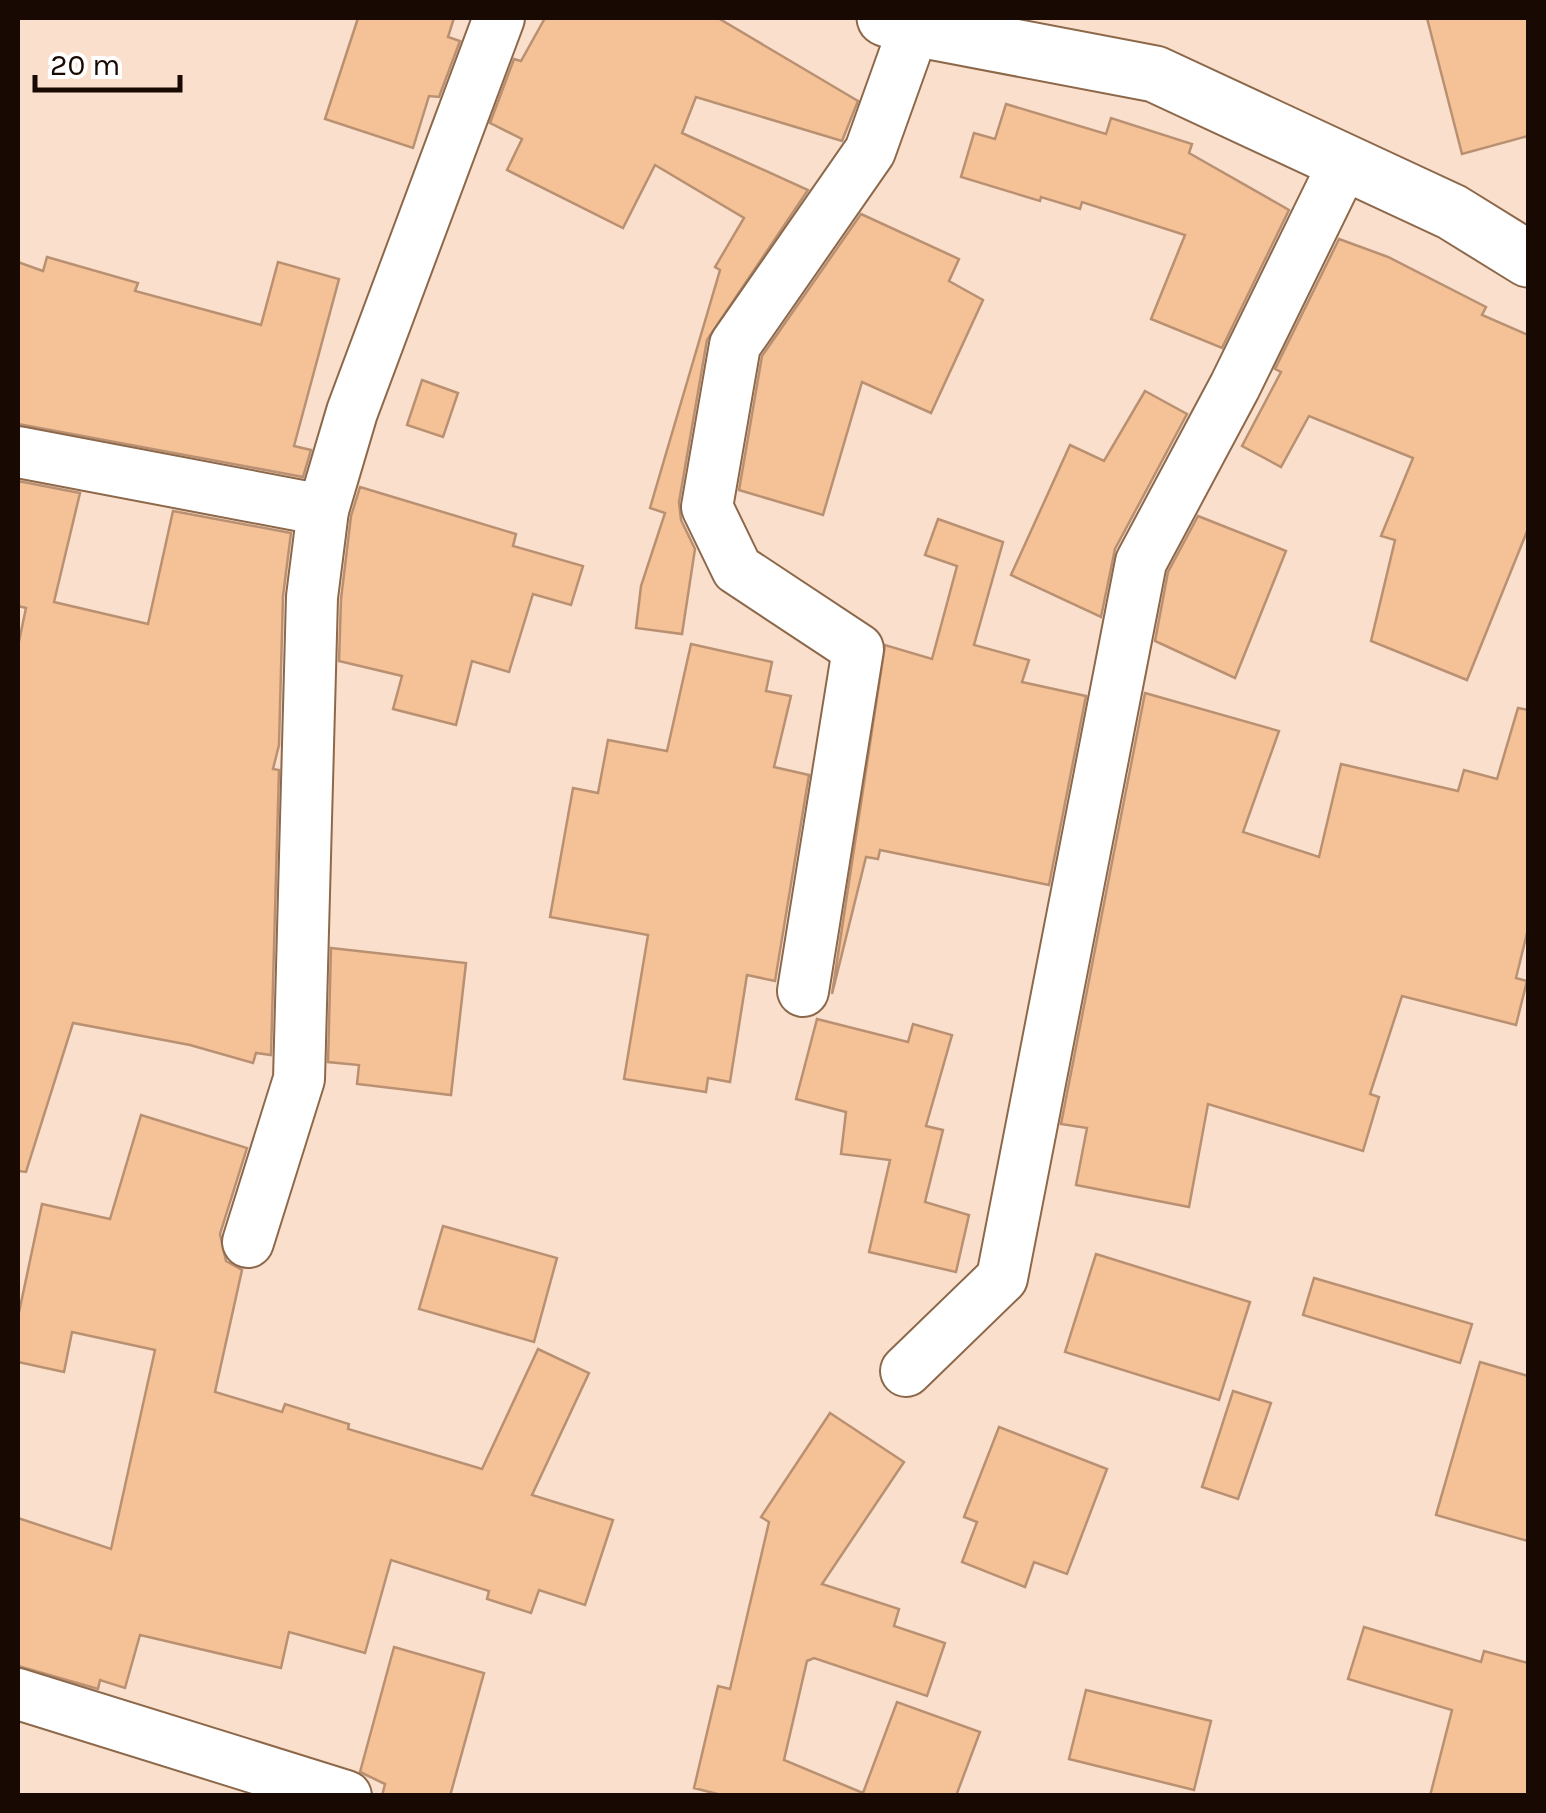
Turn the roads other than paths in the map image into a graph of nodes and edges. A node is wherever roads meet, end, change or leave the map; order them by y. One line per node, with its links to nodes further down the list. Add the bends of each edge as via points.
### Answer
1 (499, 18): 6 (street, via 352,412)
2 (900, 23): 3 (street, via 1155,74); 7 (street, via 870,151 735,345 707,507 737,570 858,649)
3 (1344, 161): 4 (street, via 1452,212); 9 (street, via 1141,562 1002,1278)
4 (1528, 259)
5 (18, 452): 6 (street)
6 (323, 510): 8 (street, via 312,597 299,1079)
7 (803, 991)
8 (248, 1242)
9 (906, 1371)
10 (18, 1694): 11 (street)
11 (346, 1796)

